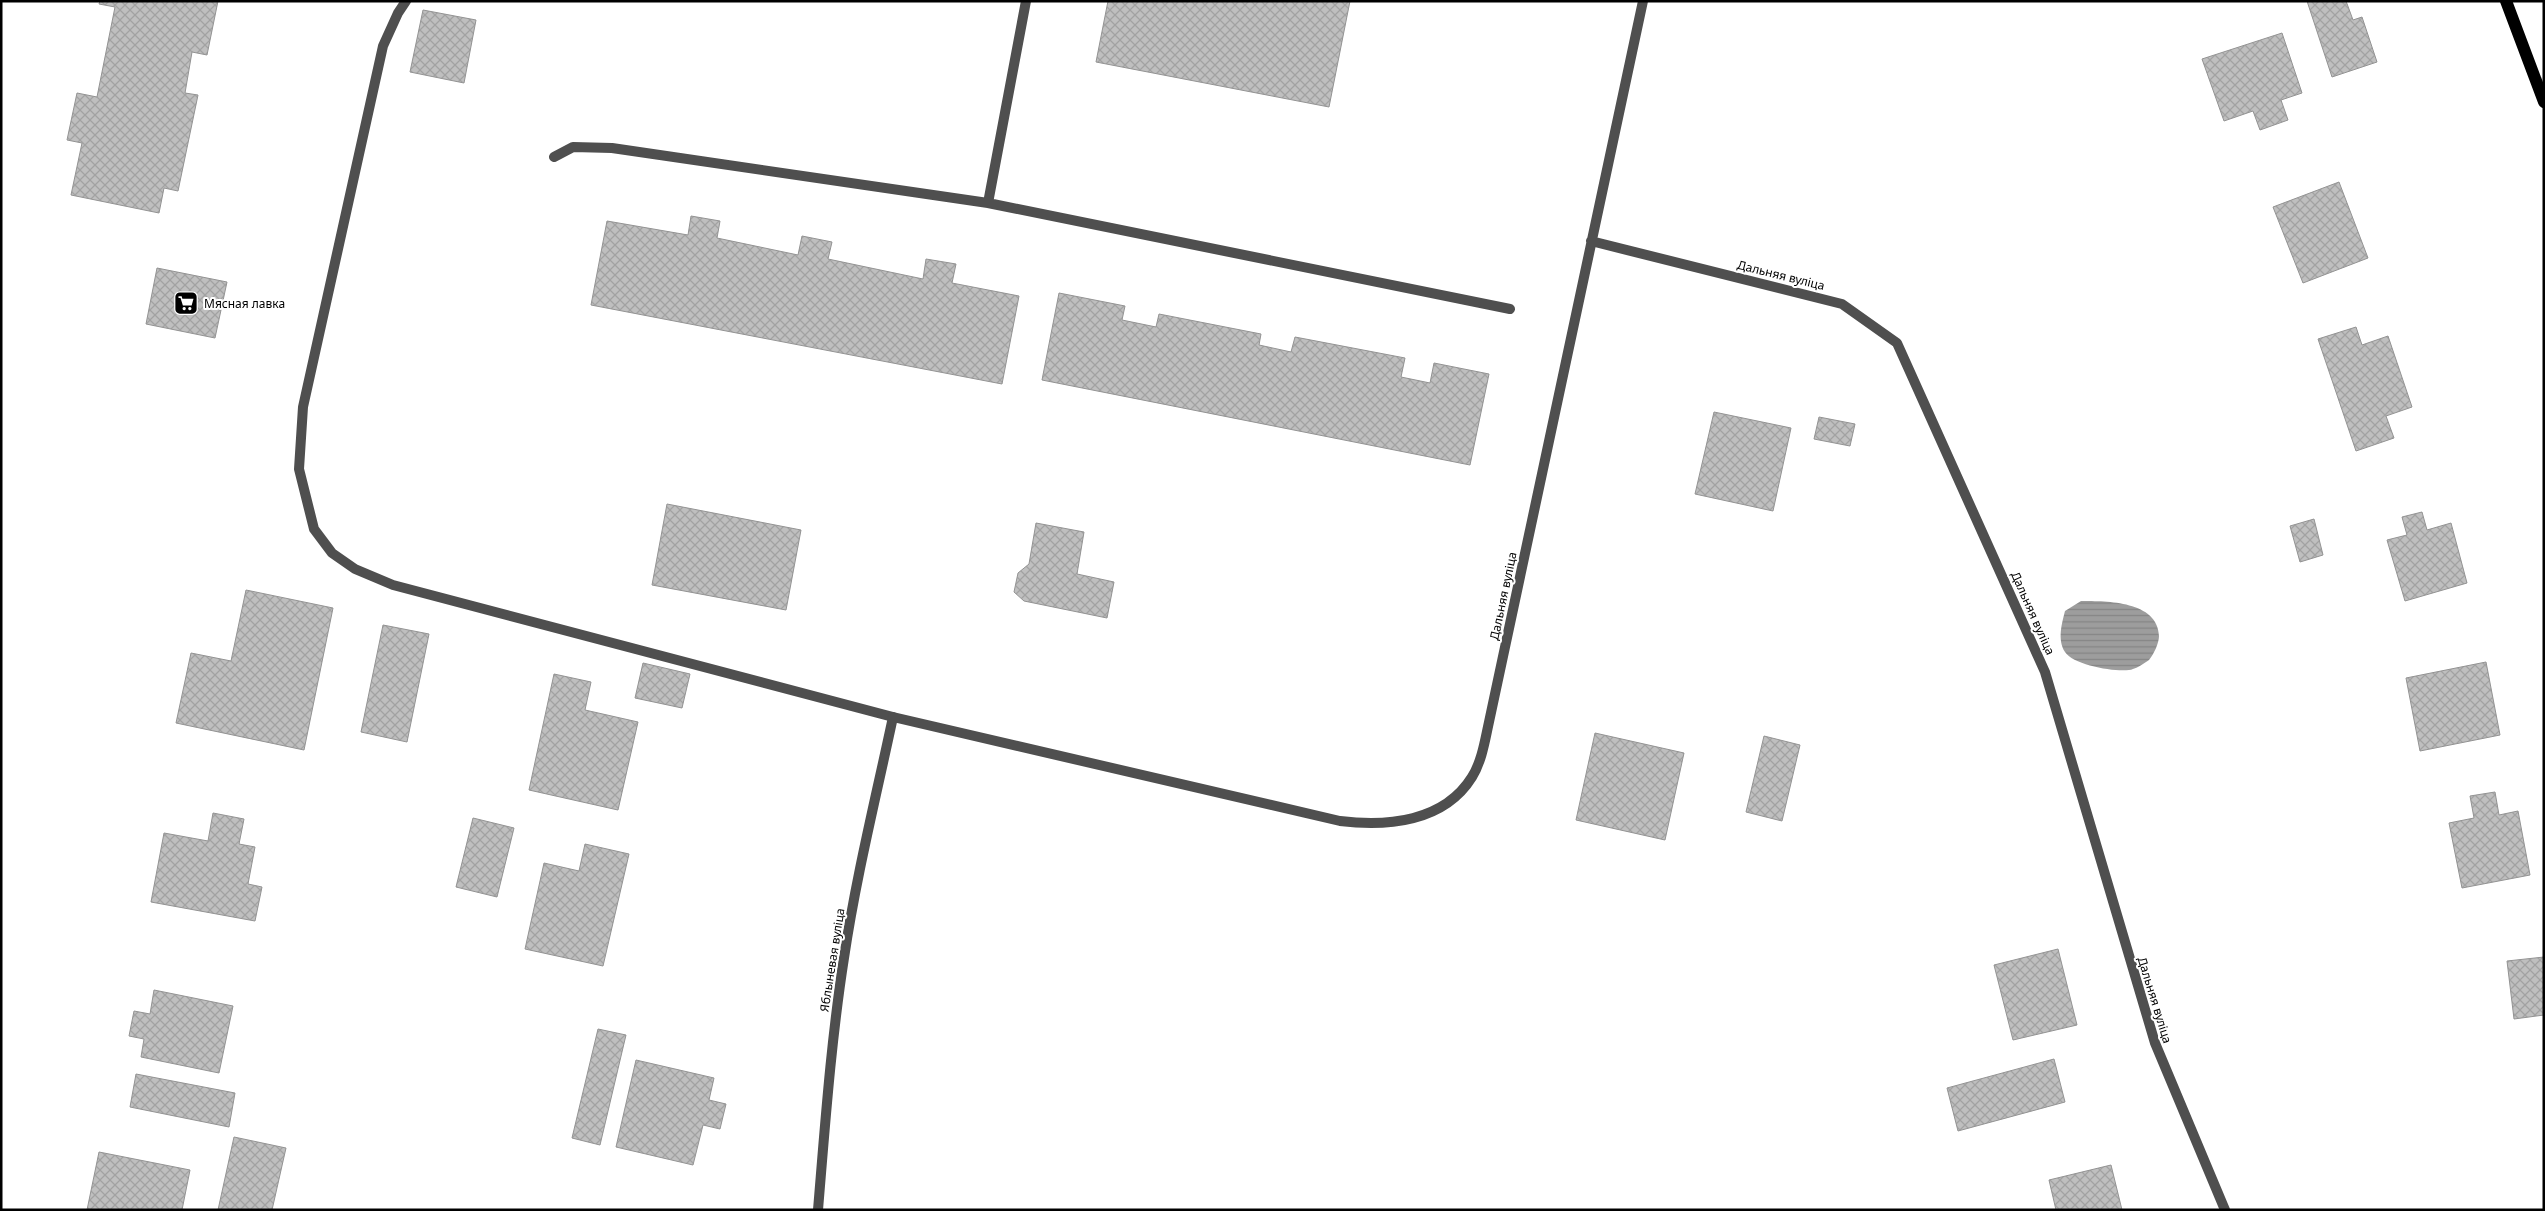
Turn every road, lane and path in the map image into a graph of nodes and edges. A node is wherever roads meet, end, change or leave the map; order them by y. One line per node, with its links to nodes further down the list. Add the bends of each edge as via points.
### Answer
1 (406, 1): 10 (street, via 383,46 303,407 298,469 314,529 332,553 355,569 394,584)
2 (1026, 1): 7 (street)
3 (1643, 1): 8 (street, Дальняя вуліца)
4 (2506, 1): 5 (main road)
5 (2544, 102)
6 (554, 157): 7 (street, via 573,147 612,148)
7 (988, 203): 9 (street)
8 (1591, 241): 10 (street, Дальняя вуліца, via 1481,758 1472,778 1452,800 1425,816 1365,824 1340,821); 12 (street, Дальняя вуліца, via 1842,304 1897,343 2045,672 2154,1043)
9 (1510, 310)
10 (893, 717): 11 (street, Яблыневая вуліца, via 844,957)
11 (818, 1210)
12 (2225, 1210)

